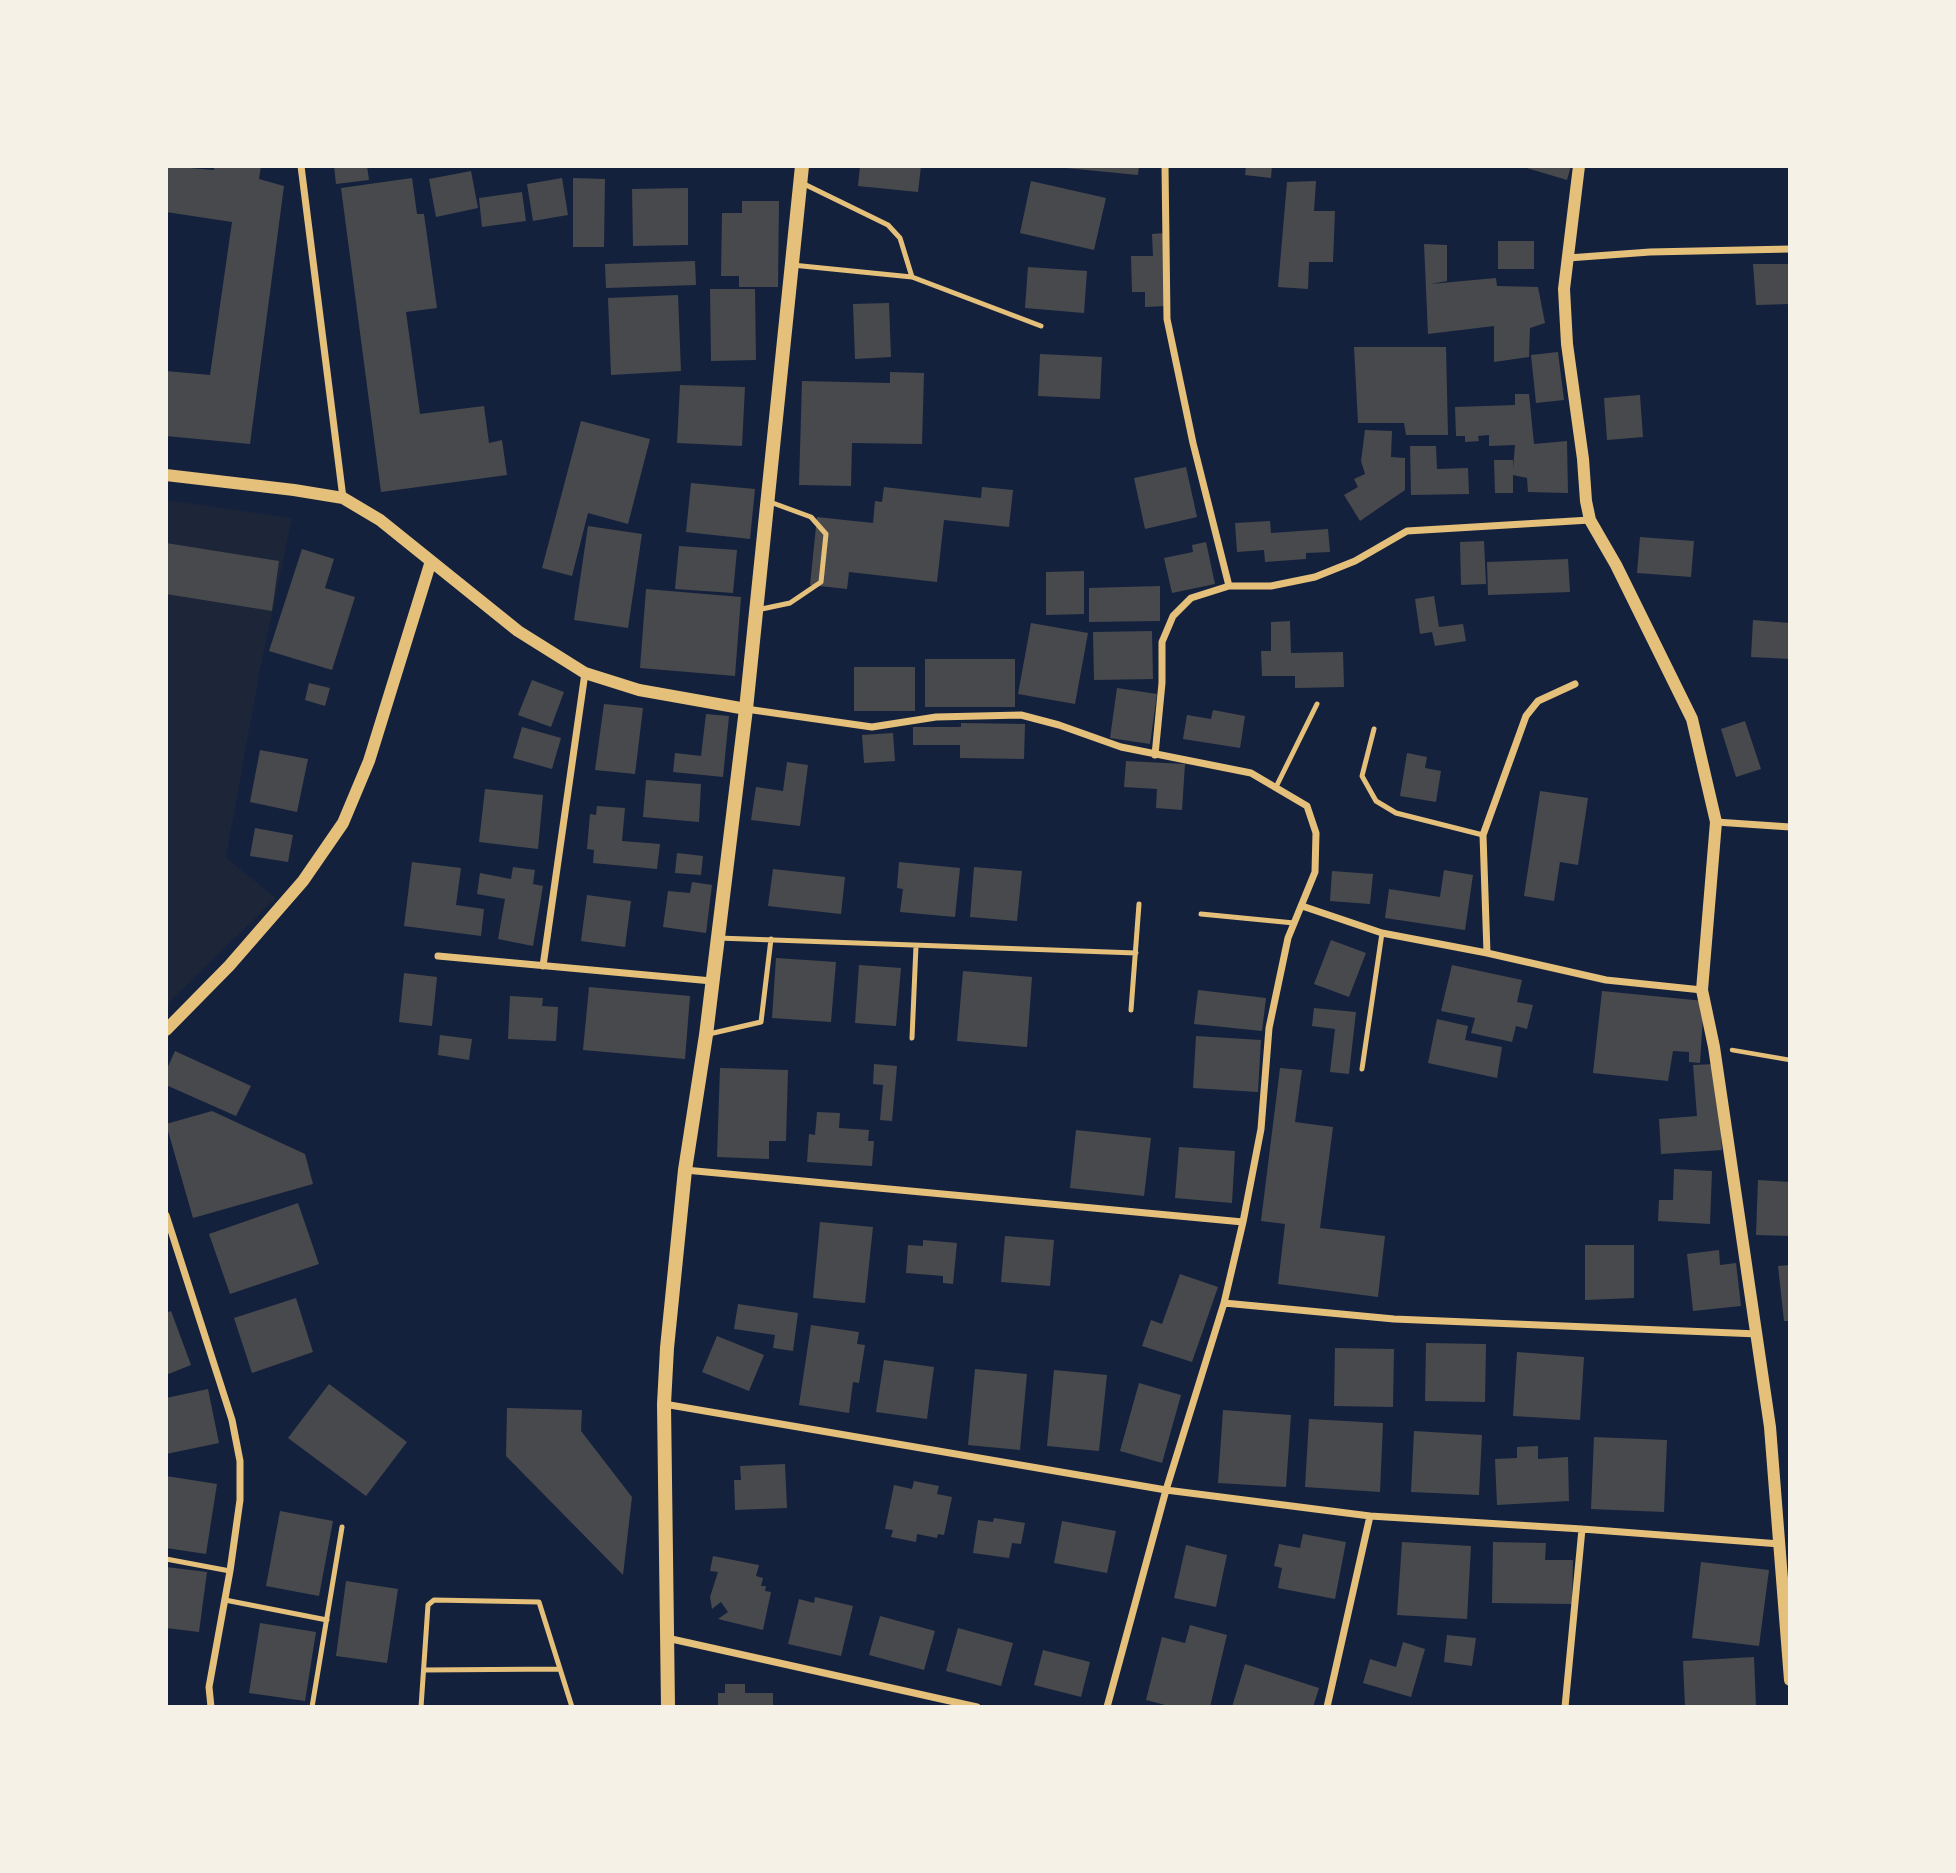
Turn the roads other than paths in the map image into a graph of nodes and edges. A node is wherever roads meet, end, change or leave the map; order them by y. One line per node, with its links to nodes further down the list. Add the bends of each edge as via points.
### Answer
1 (301, 166): 12 (street)
2 (802, 166): 5 (main road)
3 (1165, 166): 16 (street, via 1167,319)
4 (1579, 166): 7 (street)
5 (800, 182): 8 (main road); 9 (lane, via 888,225 900,238)
6 (1790, 249): 7 (street)
7 (1567, 258): 14 (street, via 1567,344)
8 (792, 265): 9 (lane); 13 (main road)
9 (912, 277): 10 (lane)
10 (1041, 326)
11 (166, 475): 12 (street)
12 (343, 498): 15 (street, via 380,520)
13 (768, 501): 17 (main road); 17 (lane, via 811,517 826,534 821,582 790,603)
14 (1590, 520): 16 (street, via 1407,531 1355,561 1315,577 1271,586); 25 (street, via 1692,719)
15 (431, 561): 18 (street, via 518,631); 43 (street, via 369,761 343,823 303,881)
16 (1229, 586): 23 (street, via 1191,598 1173,616 1162,642)
17 (756, 610): 21 (main road)
18 (585, 673): 21 (street, via 639,691); 39 (street)
19 (1575, 684): 27 (street, via 1538,701 1526,716)
20 (1317, 704): 24 (lane)
21 (746, 709): 23 (street, via 872,727 936,717 1021,715); 33 (main road)
22 (1374, 729): 27 (lane, via 1362,776 1376,801 1396,813)
23 (1154, 755): 24 (street, via 1251,773)
24 (1276, 787): 29 (street, via 1307,806 1316,833 1315,872)
25 (1716, 822): 26 (street); 41 (street)
26 (1790, 827)
27 (1483, 835): 37 (street)
28 (1139, 904): 36 (lane)
29 (1302, 906): 31 (street); 32 (street)
30 (1200, 914): 31 (lane)
31 (1294, 923): 49 (street, via 1269,1028 1261,1129)
32 (1382, 933): 37 (street); 46 (lane)
33 (718, 938): 34 (lane); 40 (main road)
34 (771, 939): 35 (lane); 44 (lane, via 761,1022)
35 (916, 946): 36 (lane); 45 (lane)
36 (1136, 953): 42 (lane)
37 (1487, 953): 41 (street, via 1606,980)
38 (438, 956): 39 (street)
39 (543, 966): 40 (street)
40 (713, 981): 44 (main road)
41 (1702, 990): 51 (street)
42 (1132, 1010)
43 (166, 1030)
44 (706, 1035): 47 (main road)
45 (912, 1038)
46 (1362, 1069)
47 (685, 1170): 49 (street); 52 (main road)
48 (166, 1216): 59 (street, via 232,1420 240,1461 240,1500)
49 (1243, 1222): 50 (street)
50 (1224, 1303): 51 (street, via 1394,1319); 53 (street)
51 (1758, 1334): 57 (street)
52 (664, 1404): 53 (street); 62 (main road)
53 (1166, 1490): 54 (street); 73 (street)
54 (1370, 1516): 56 (street); 74 (street)
55 (342, 1527): 61 (lane)
56 (1583, 1529): 57 (street); 75 (street)
57 (1780, 1545): 63 (street)
58 (166, 1559): 59 (lane)
59 (230, 1570): 60 (street)
60 (225, 1600): 61 (lane); 67 (street, via 209,1687)
61 (327, 1620): 68 (lane)
62 (667, 1639): 71 (main road); 72 (street)
63 (1788, 1646): 66 (street)
64 (560, 1669): 65 (lane); 65 (lane, via 539,1602 434,1600 428,1605); 70 (lane)
65 (424, 1670): 69 (lane)
66 (1790, 1680)
67 (211, 1707)
68 (312, 1707)
69 (421, 1707)
70 (572, 1707)
71 (668, 1707)
72 (977, 1707)
73 (1107, 1707)
74 (1327, 1707)
75 (1565, 1707)

